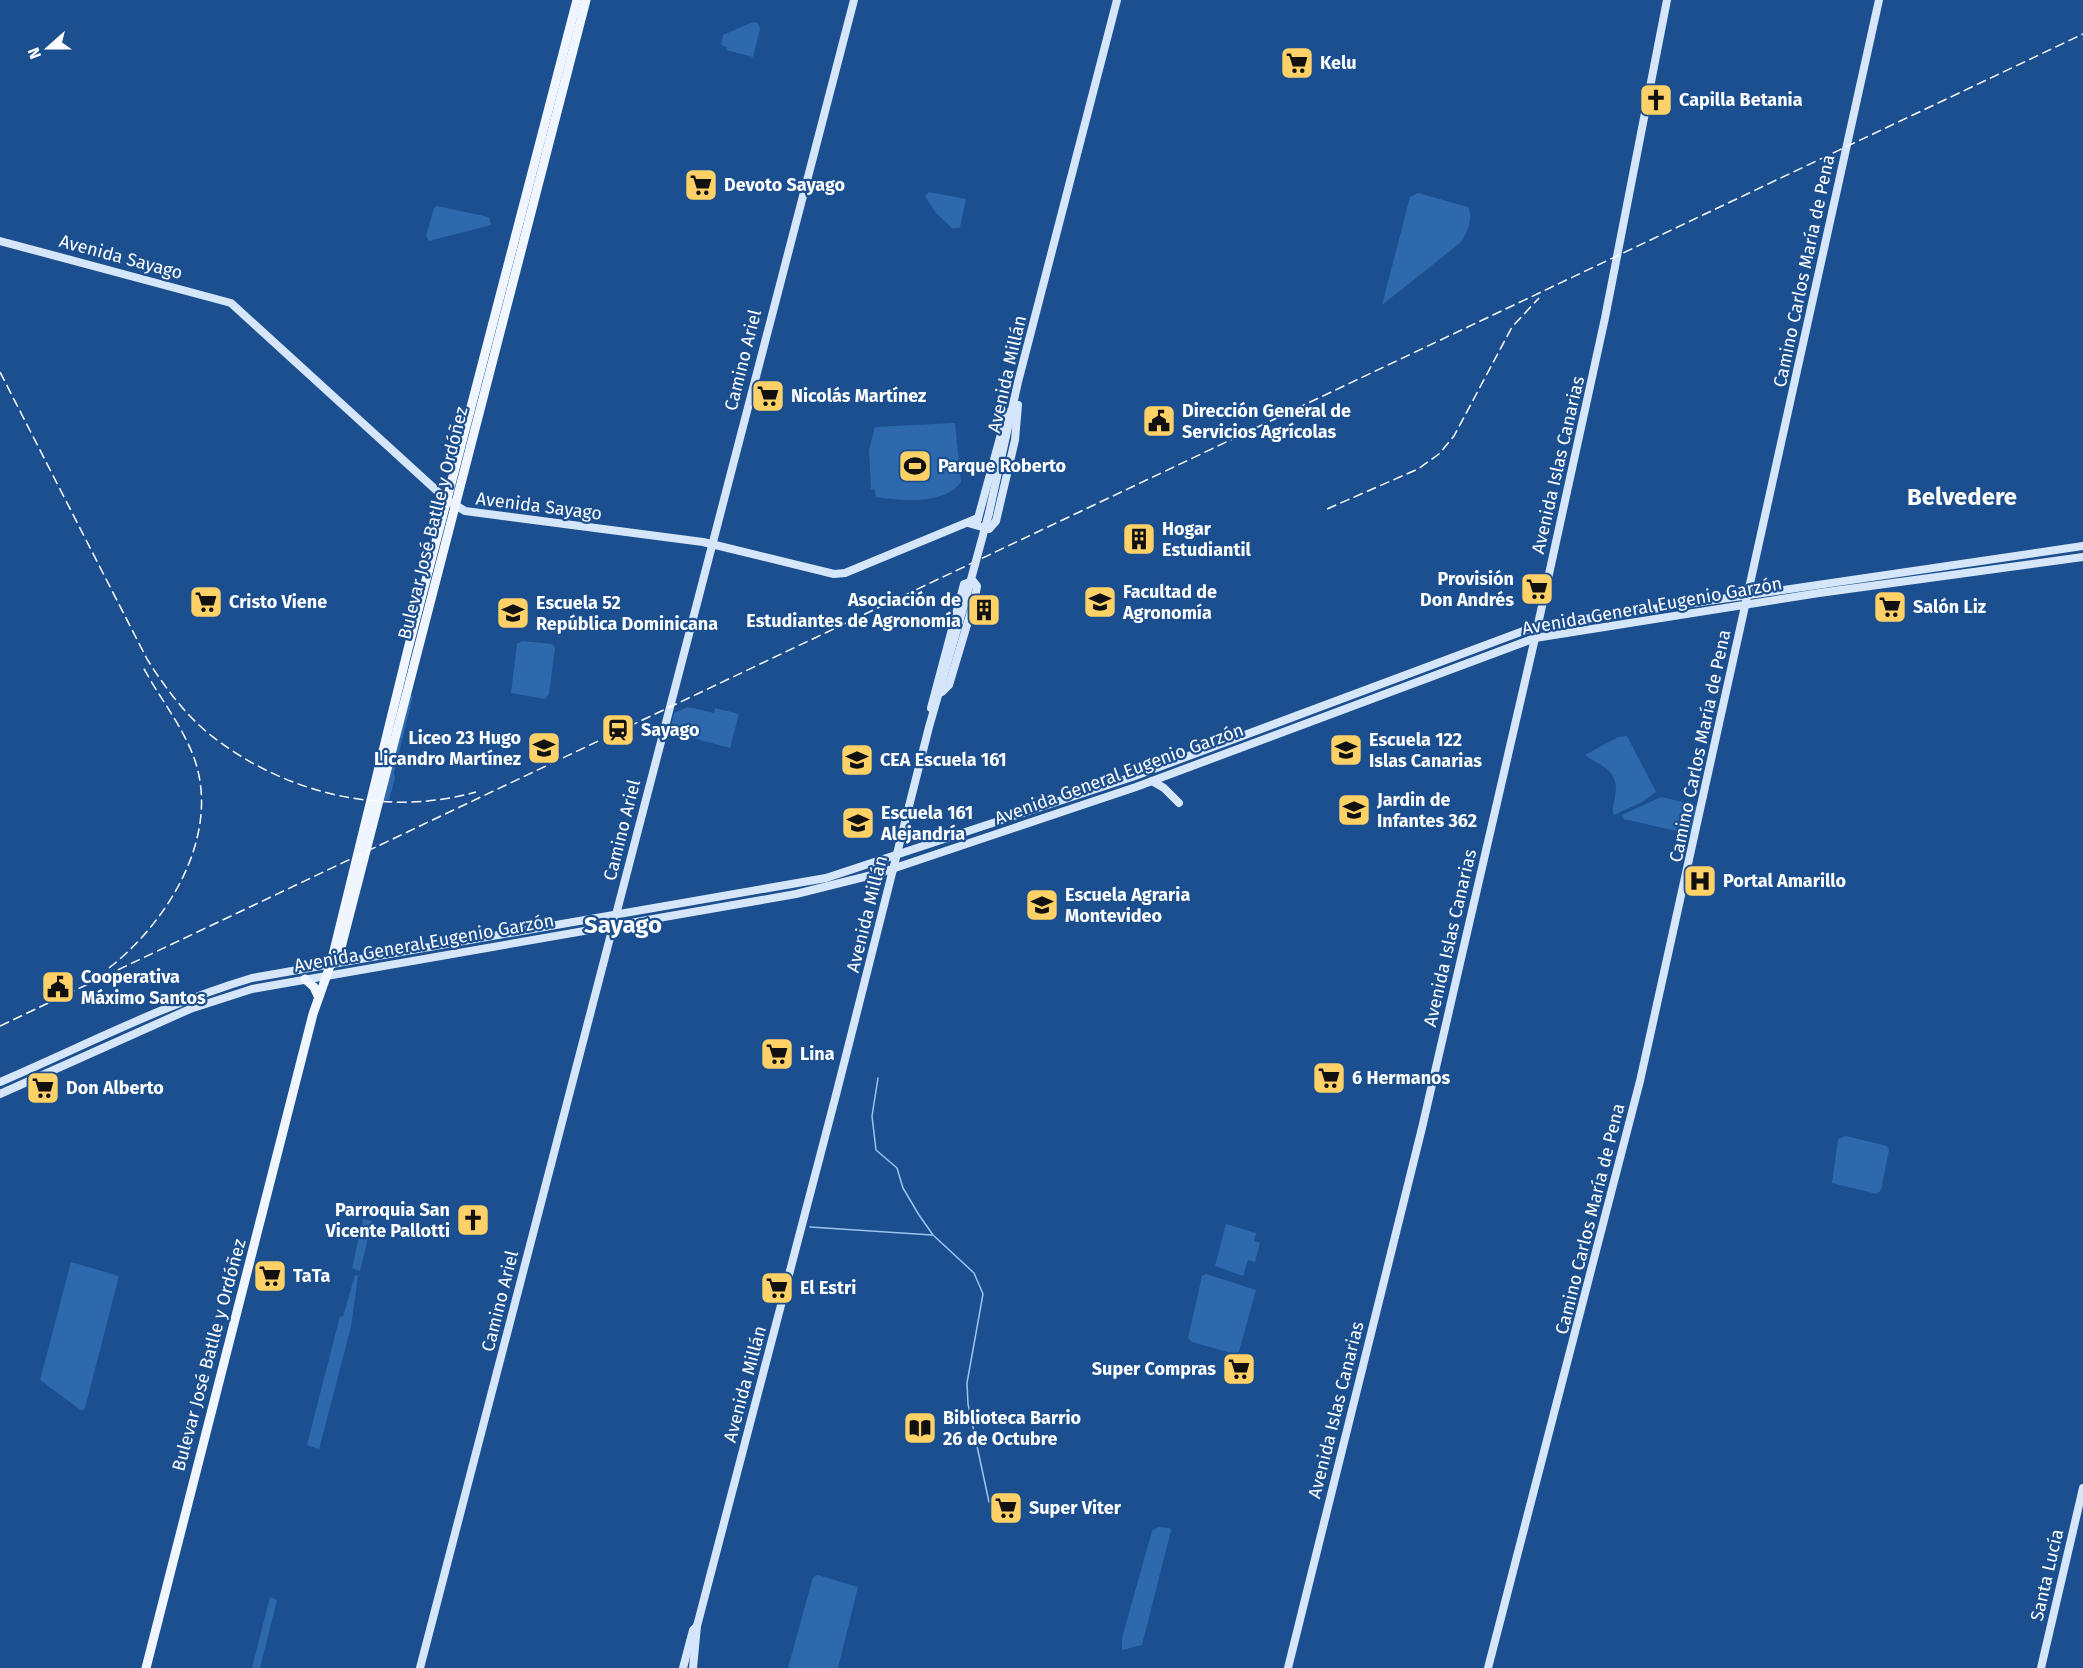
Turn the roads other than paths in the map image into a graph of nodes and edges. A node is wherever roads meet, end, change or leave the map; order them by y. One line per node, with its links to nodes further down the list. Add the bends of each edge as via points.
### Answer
1 (577, 0): 10 (main road, Bulevar José Batlle y Ordóñez)
2 (585, 0): 10 (main road, Bulevar José Batlle y Ordóñez)
3 (854, 0): 12 (main road, Camino Ariel)
4 (1117, 0): 8 (main road, Avenida Millán)
5 (1667, 0): 17 (main road, Avenida Islas Canarias, via 1605,318)
6 (1879, 0): 15 (main road, Camino Carlos María de Pena)
7 (0, 241): 10 (main road, Avenida Sayago, via 231,303)
8 (1018, 382): 9 (main road, Avenida Millán); 11 (main road, via 1015,440 996,521 991,528)
9 (1015, 394): 11 (main road); 19 (main road, Avenida Millán, bridge, via 989,513)
10 (451, 504): 12 (main road, Avenida Sayago, via 465,511); 27 (main road, Bulevar José Batlle y Ordóñez)
11 (977, 522): 12 (main road, Avenida Sayago, via 839,574)
12 (712, 544): 25 (main road, Camino Ariel)
13 (2083, 546): 15 (main road, Avenida General Eugenio Garzón)
14 (2083, 557): 16 (main road, Avenida General Eugenio Garzón)
15 (1748, 593): 16 (main road, Camino Carlos María de Pena); 17 (main road, Avenida General Eugenio Garzón)
16 (1746, 605): 18 (main road, Avenida General Eugenio Garzón); 41 (main road, Camino Carlos María de Pena, via 1640,1082)
17 (1537, 626): 18 (main road, Avenida Islas Canarias); 23 (main road, Avenida General Eugenio Garzón, via 1135,776)
18 (1535, 638): 21 (main road, Avenida General Eugenio Garzón); 40 (main road, Avenida Islas Canarias, via 1422,1128)
19 (940, 694): 20 (main road, Avenida Millán); 20 (main road, via 949,685 975,598 977,586 973,581 964,584 935,688)
20 (929, 727): 23 (main road, Avenida Millán)
21 (1152, 781): 22 (main road); 24 (main road, Avenida General Eugenio Garzón)
22 (1179, 803)
23 (898, 855): 24 (main road, Avenida Millán); 25 (main road, Avenida General Eugenio Garzón, via 811,881)
24 (895, 868): 26 (main road, Avenida General Eugenio Garzón, via 830,888); 35 (main road, Avenida Millán)
25 (615, 915): 26 (main road, Camino Ariel); 27 (main road, Avenida General Eugenio Garzón)
26 (612, 926): 28 (main road, Avenida General Eugenio Garzón); 37 (main road, Camino Ariel)
27 (334, 962): 28 (main road, Bulevar José Batlle y Ordóñez); 32 (main road, Avenida General Eugenio Garzón, via 252,978 201,994)
28 (330, 975): 29 (main road, Avenida General Eugenio Garzón); 30 (main road, Bulevar José Batlle y Ordóñez); 31 (main road, Bulevar José Batlle y Ordóñez)
29 (305, 979): 30 (main road); 33 (main road, Avenida General Eugenio Garzón, via 209,1002)
30 (318, 996): 31 (main road, Bulevar José Batlle y Ordóñez)
31 (305, 1051): 36 (main road, Bulevar José Batlle y Ordóñez)
32 (0, 1082)
33 (0, 1094)
34 (2083, 1488): 42 (main road, Santa Lucía)
35 (697, 1626): 38 (main road, Avenida Millán); 39 (main road, Avenida Millán)
36 (146, 1668)
37 (420, 1668)
38 (683, 1668)
39 (693, 1668)
40 (1288, 1668)
41 (1488, 1668)
42 (2041, 1668)

